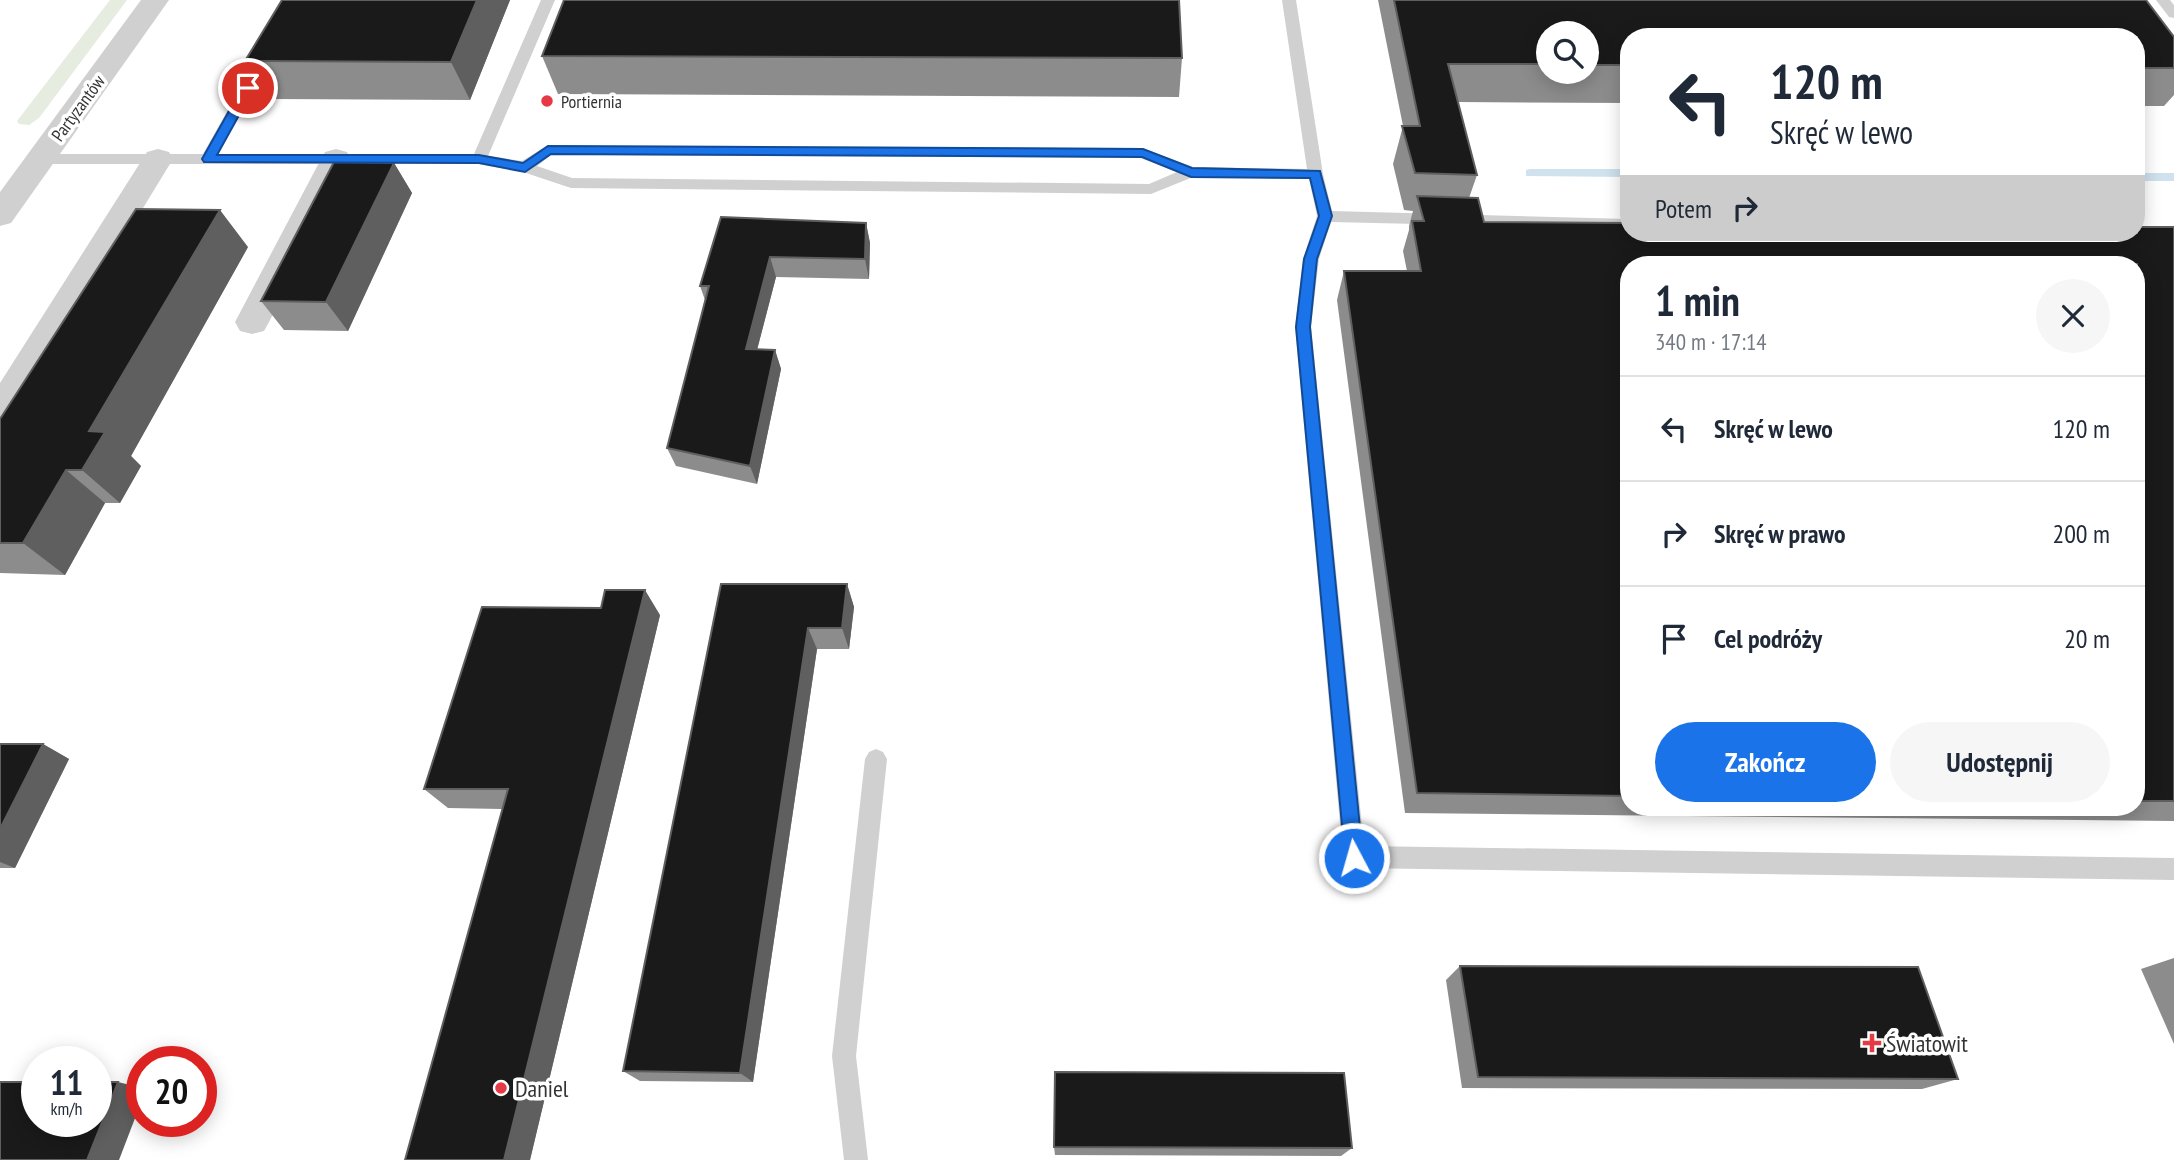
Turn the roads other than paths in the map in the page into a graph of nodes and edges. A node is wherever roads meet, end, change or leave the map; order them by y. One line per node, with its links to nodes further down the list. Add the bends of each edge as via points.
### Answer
1 (155, 0): 7 (street, Partyzantów)
2 (548, 0): 11 (lane)
3 (1289, 0): 14 (lane)
4 (2163, 0): 5 (lane)
5 (2174, 14)
6 (277, 36): 9 (lane)
7 (41, 159): 8 (lane); 15 (street, Partyzantów)
8 (158, 159): 9 (lane); 19 (street)
9 (208, 159): 10 (lane)
10 (336, 159): 11 (lane); 18 (street)
11 (479, 159): 12 (lane)
12 (525, 167): 13 (lane, via 571,183 1138,189 1151,189); 13 (lane, via 548,150 1143,153)
13 (1191, 172): 14 (lane)
14 (1315, 174): 16 (lane)
15 (0, 215)
16 (1325, 216): 17 (lane); 21 (lane, via 1311,259 1303,327 1354,858)
17 (1620, 224)
18 (252, 322)
19 (0, 412)
20 (876, 759): 22 (lane, via 844,1056)
21 (2174, 869)
22 (856, 1160)

